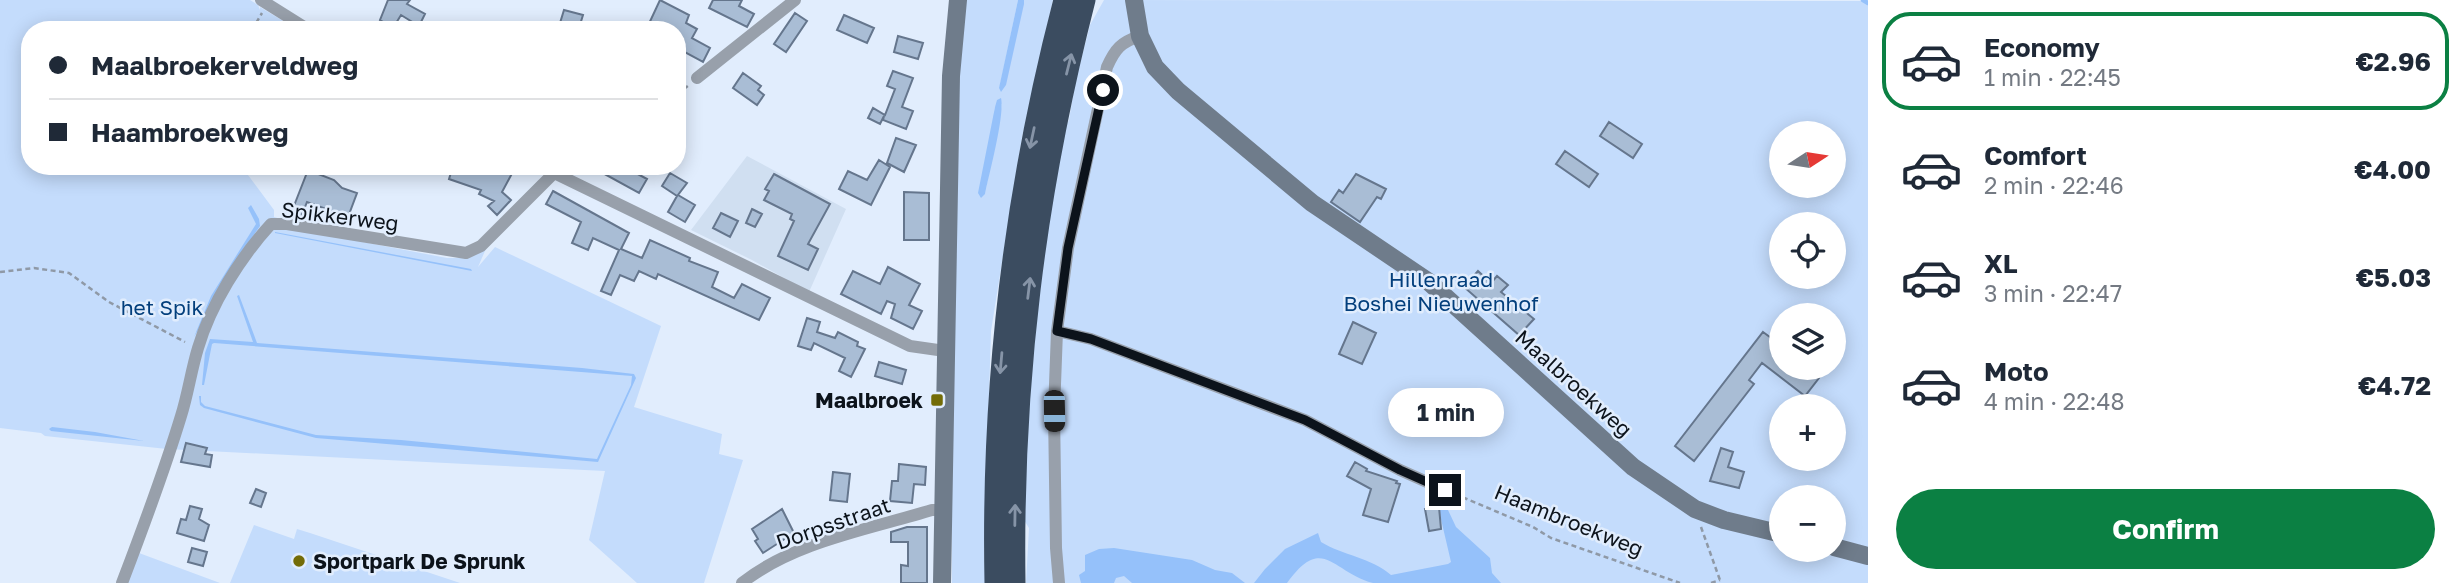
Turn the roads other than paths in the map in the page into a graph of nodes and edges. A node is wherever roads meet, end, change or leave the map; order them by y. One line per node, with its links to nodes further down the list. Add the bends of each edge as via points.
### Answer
1 (795, 0): 9 (street)
2 (958, 0): 13 (street, via 951,76)
3 (1064, 0): 22 (highway, one-way to 22, via 1029,153 1010,271 997,420)
4 (1085, 0): 23 (highway, one-way to 4, via 1015,468 1027,302 1051,148)
5 (1134, 0): 8 (street, Maalbroekweg)
6 (264, 2): 7 (street)
7 (295, 21)
8 (1140, 36): 12 (street, via 1115,50 1107,67 1068,248); 16 (street, Maalbroekweg, via 1155,67 1178,91 1311,204 1429,282 1633,467 1695,509)
9 (697, 78)
10 (552, 175): 19 (street, Spikkerweg, via 481,246 466,253 271,224 226,287 198,347 178,424)
11 (555, 175): 13 (street, via 910,346)
12 (1057, 331): 14 (street, via 1091,339 1305,420); 24 (street, via 1054,411)
13 (946, 351): 15 (street)
14 (1445, 490)
15 (941, 510): 20 (street, Dorpsstraat, via 798,551); 21 (street)
16 (1769, 531)
17 (1846, 550): 18 (street)
18 (1868, 556)
19 (122, 583)
20 (742, 583)
21 (942, 583)
22 (995, 583)
23 (1015, 583)
24 (1059, 583)

